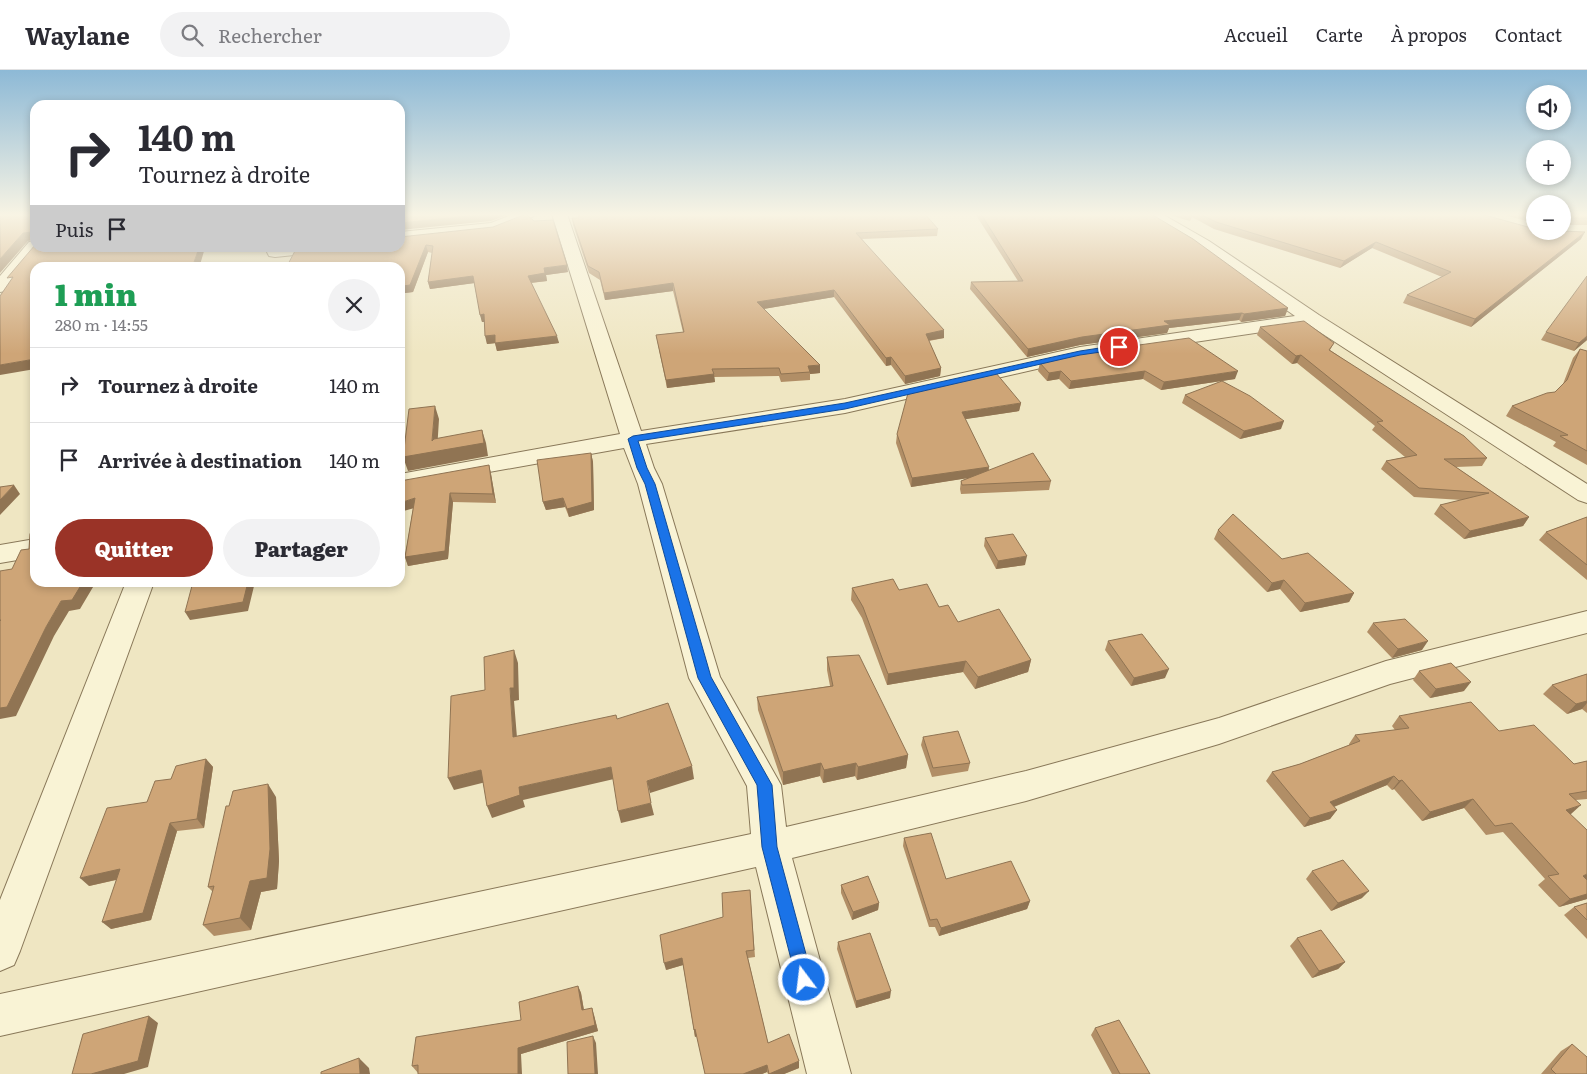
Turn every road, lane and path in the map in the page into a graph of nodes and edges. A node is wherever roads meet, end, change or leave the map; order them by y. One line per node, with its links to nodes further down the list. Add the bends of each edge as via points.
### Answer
1 (22, 261): 4 (street)
2 (574, 261): 6 (street)
3 (1227, 261): 5 (street)
4 (0, 287)
5 (1312, 319): 6 (street, via 1080,353 845,406); 8 (street)
6 (633, 439): 7 (street); 13 (street, via 650,484 705,678 764,785)
7 (405, 480)
8 (1587, 495)
9 (30, 549): 10 (street)
10 (0, 554)
11 (138, 587): 14 (street)
12 (1587, 622): 13 (street, via 1386,673 1219,731 1026,786)
13 (770, 847): 15 (street); 16 (street)
14 (0, 951)
15 (0, 1015)
16 (829, 1074)

